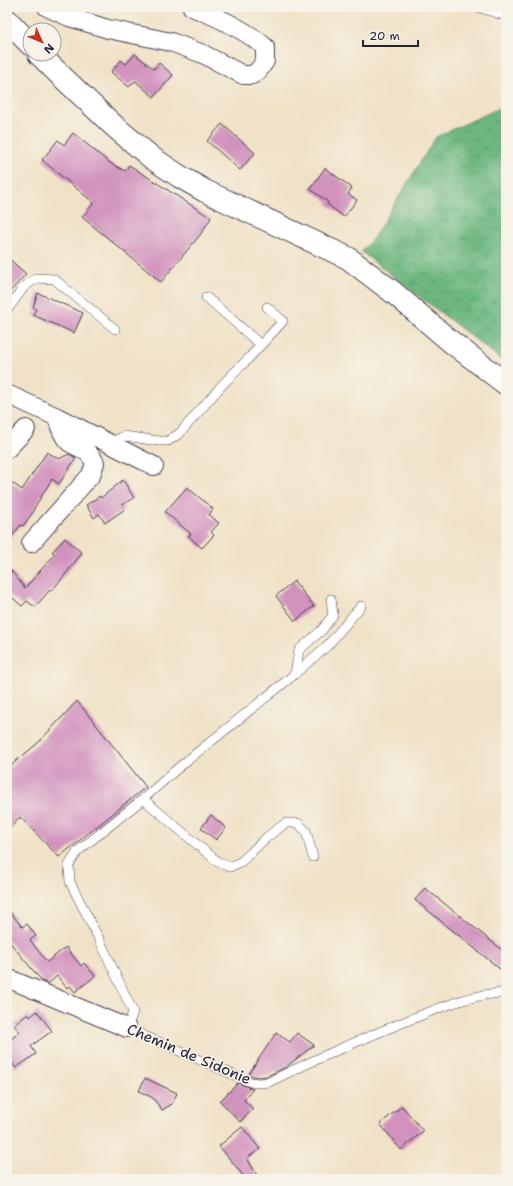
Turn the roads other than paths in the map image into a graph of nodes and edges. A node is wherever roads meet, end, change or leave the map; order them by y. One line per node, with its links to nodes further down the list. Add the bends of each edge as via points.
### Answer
1 (47, 7): 2 (street, via 108,29 171,42 203,54 243,75 252,75 258,71 265,61 265,47 256,39)
2 (192, 7)
3 (478, 7): 4 (lane)
4 (506, 16)
5 (7, 20): 6 (street)
6 (22, 36)
7 (47, 62): 13 (street, via 152,158 205,191 348,258)
8 (206, 297): 12 (lane)
9 (267, 307): 12 (lane, via 282,321)
10 (7, 310): 11 (lane, via 24,287 37,278 54,279)
11 (115, 329)
12 (261, 345): 17 (lane, via 180,433 168,441 124,436)
13 (506, 384)
14 (7, 394): 15 (street)
15 (57, 417): 17 (street); 20 (street, via 68,441 90,453 95,463 91,475)
16 (26, 429): 18 (street)
17 (110, 443): 19 (street)
18 (7, 449)
19 (154, 466)
20 (31, 543)
21 (331, 599): 23 (lane, via 332,614 322,630 299,650)
22 (361, 606): 23 (lane, via 328,646)
23 (295, 674): 24 (lane, via 178,768)
24 (143, 800): 25 (lane, via 218,862 230,867 242,861 286,823 298,822 306,831); 28 (lane, via 78,851 69,865 70,882 133,1012)
25 (313, 857)
26 (8, 981): 28 (street, Chemin de Sidonie)
27 (506, 993): 28 (lane, Chemin de Sidonie, via 473,998 443,1007 356,1041 264,1083 250,1082)
28 (127, 1028)

